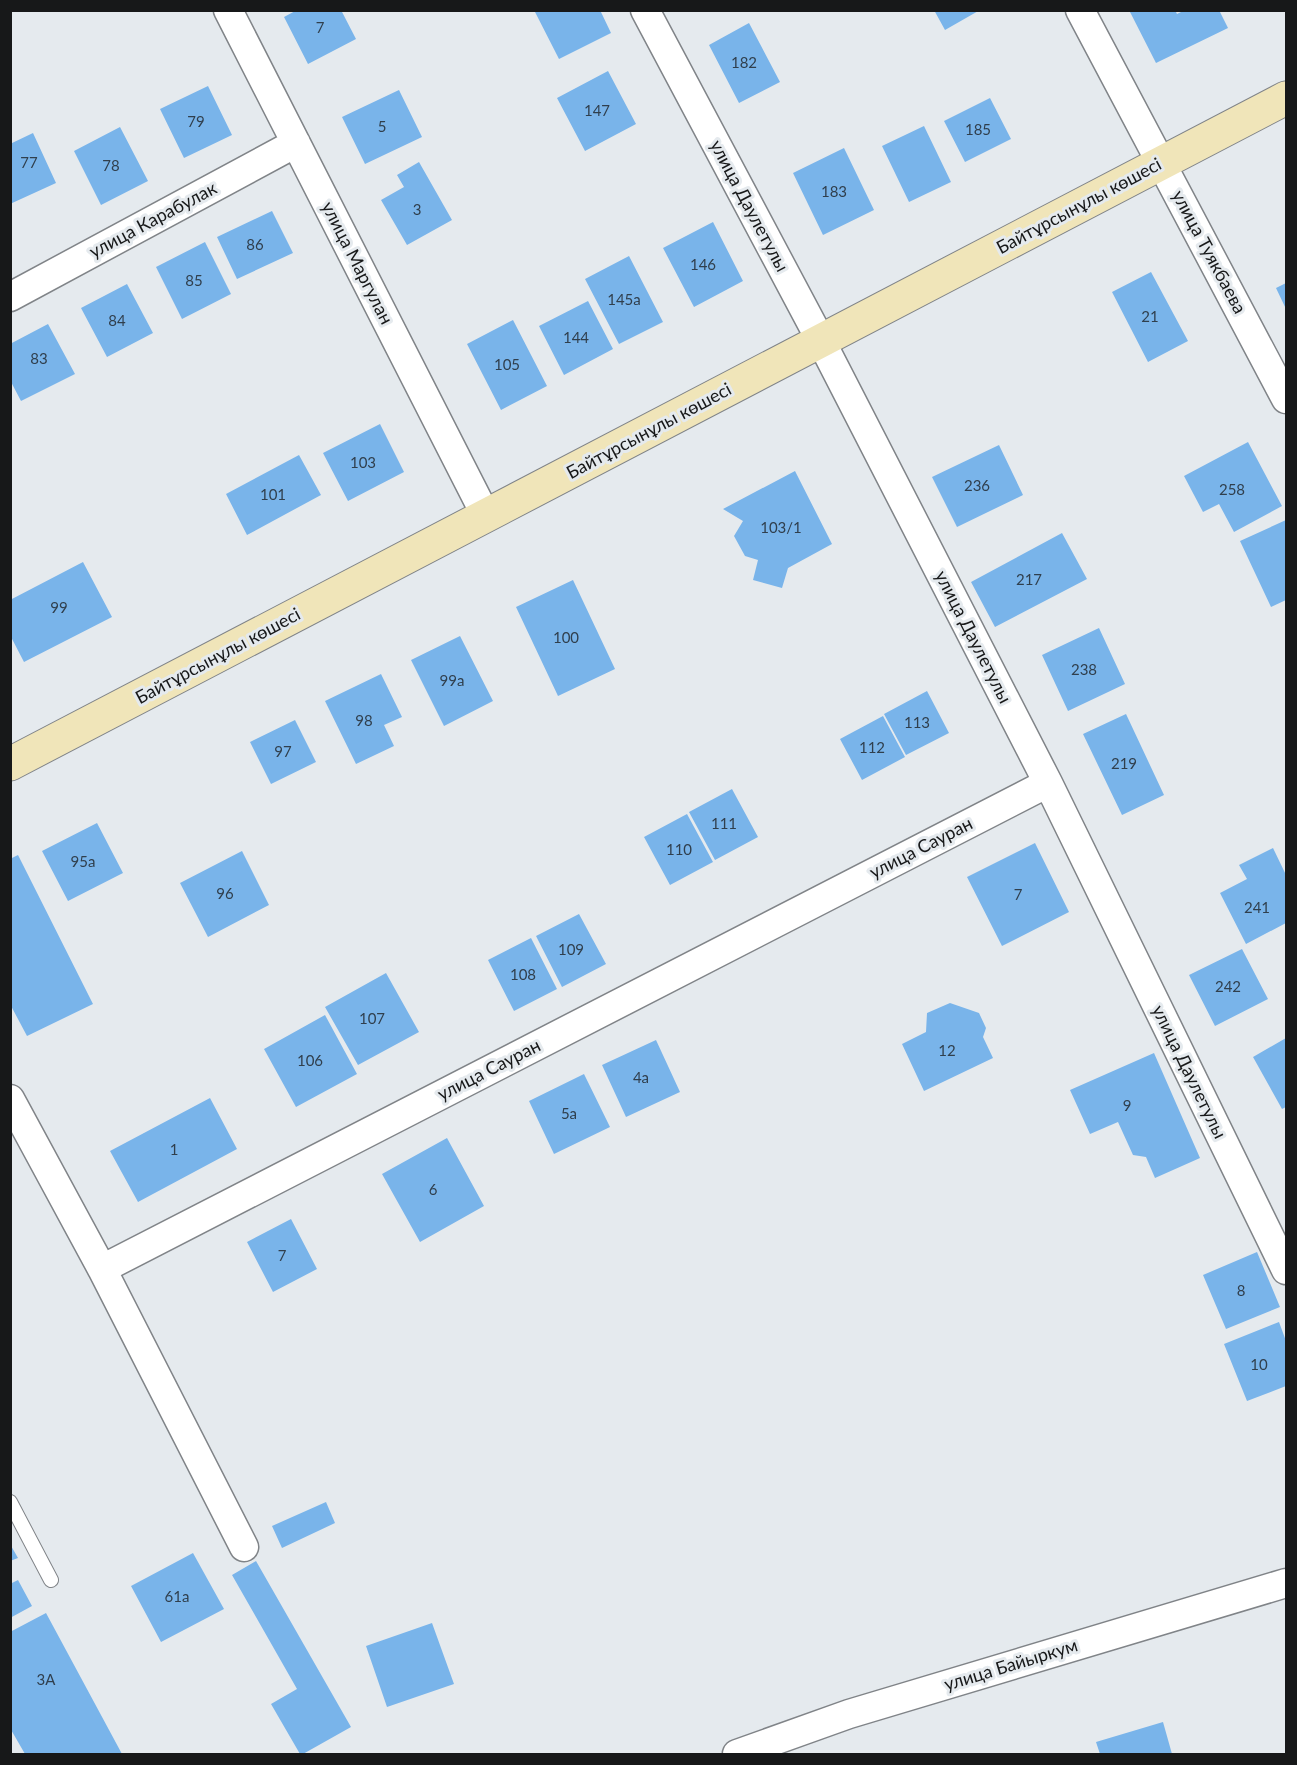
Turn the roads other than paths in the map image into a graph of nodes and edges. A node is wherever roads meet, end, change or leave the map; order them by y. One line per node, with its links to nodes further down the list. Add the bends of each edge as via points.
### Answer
1 (228, 10): 5 (street, улица Маргулан)
2 (645, 10): 8 (street, улица Даулетулы)
3 (1080, 10): 6 (street, улица Туякбаева)
4 (1287, 98): 6 (main road, Байтұрсынұлы көшесі)
5 (296, 143): 7 (street, улица Карабулак); 10 (street, улица Маргулан)
6 (1161, 163): 8 (main road, Байтұрсынұлы көшесі); 9 (street, улица Туякбаева)
7 (10, 297)
8 (821, 341): 10 (main road, Байтұрсынұлы көшесі); 12 (street, улица Даулетулы)
9 (1287, 399)
10 (486, 516): 11 (main road, Байтұрсынұлы көшесі)
11 (10, 764)
12 (1048, 783): 14 (street, улица Сауран); 15 (street, улица Даулетулы)
13 (10, 1099): 14 (street)
14 (102, 1269): 17 (street)
15 (1287, 1270)
16 (10, 1503): 18 (lane)
17 (244, 1547)
18 (51, 1580)
19 (1287, 1583): 20 (street, улица Байыркум, via 849,1714)
20 (737, 1755)

